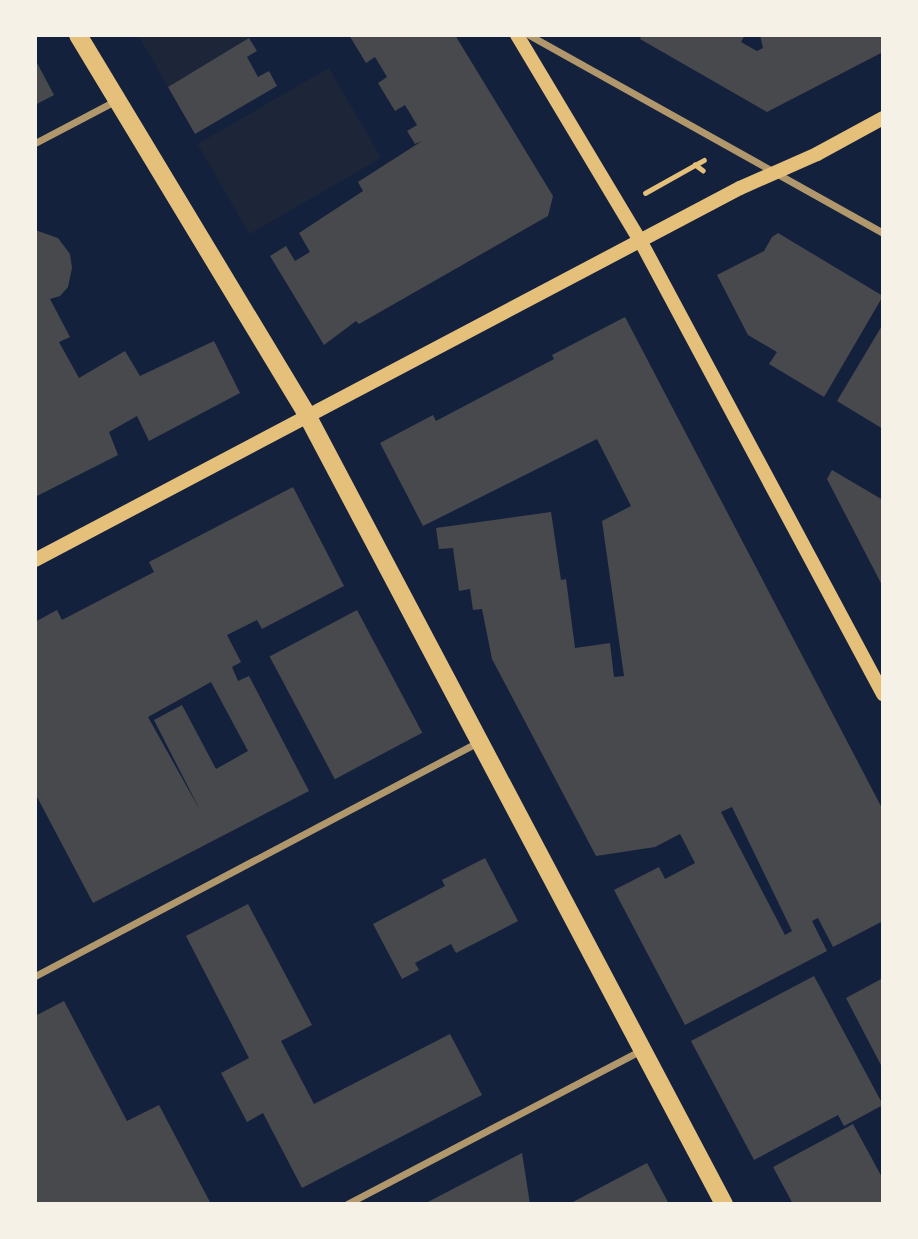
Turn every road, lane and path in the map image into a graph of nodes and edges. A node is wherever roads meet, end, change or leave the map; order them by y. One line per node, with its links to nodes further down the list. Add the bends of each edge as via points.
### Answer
1 (78, 35): 4 (main road)
2 (517, 35): 13 (main road)
3 (529, 35): 10 (street)
4 (117, 100): 6 (street); 14 (main road)
5 (883, 117): 10 (main road, via 817,154)
6 (35, 143)
7 (704, 160): 8 (path)
8 (695, 165): 9 (path); 11 (path)
9 (703, 171)
10 (772, 171): 12 (street); 13 (main road)
11 (645, 192)
12 (883, 233)
13 (641, 242): 14 (main road); 16 (main road)
14 (308, 416): 15 (main road); 17 (main road)
15 (35, 559)
16 (883, 694)
17 (481, 740): 18 (street); 19 (main road)
18 (35, 976)
19 (643, 1049): 20 (street); 21 (main road)
20 (347, 1204)
21 (724, 1204)

